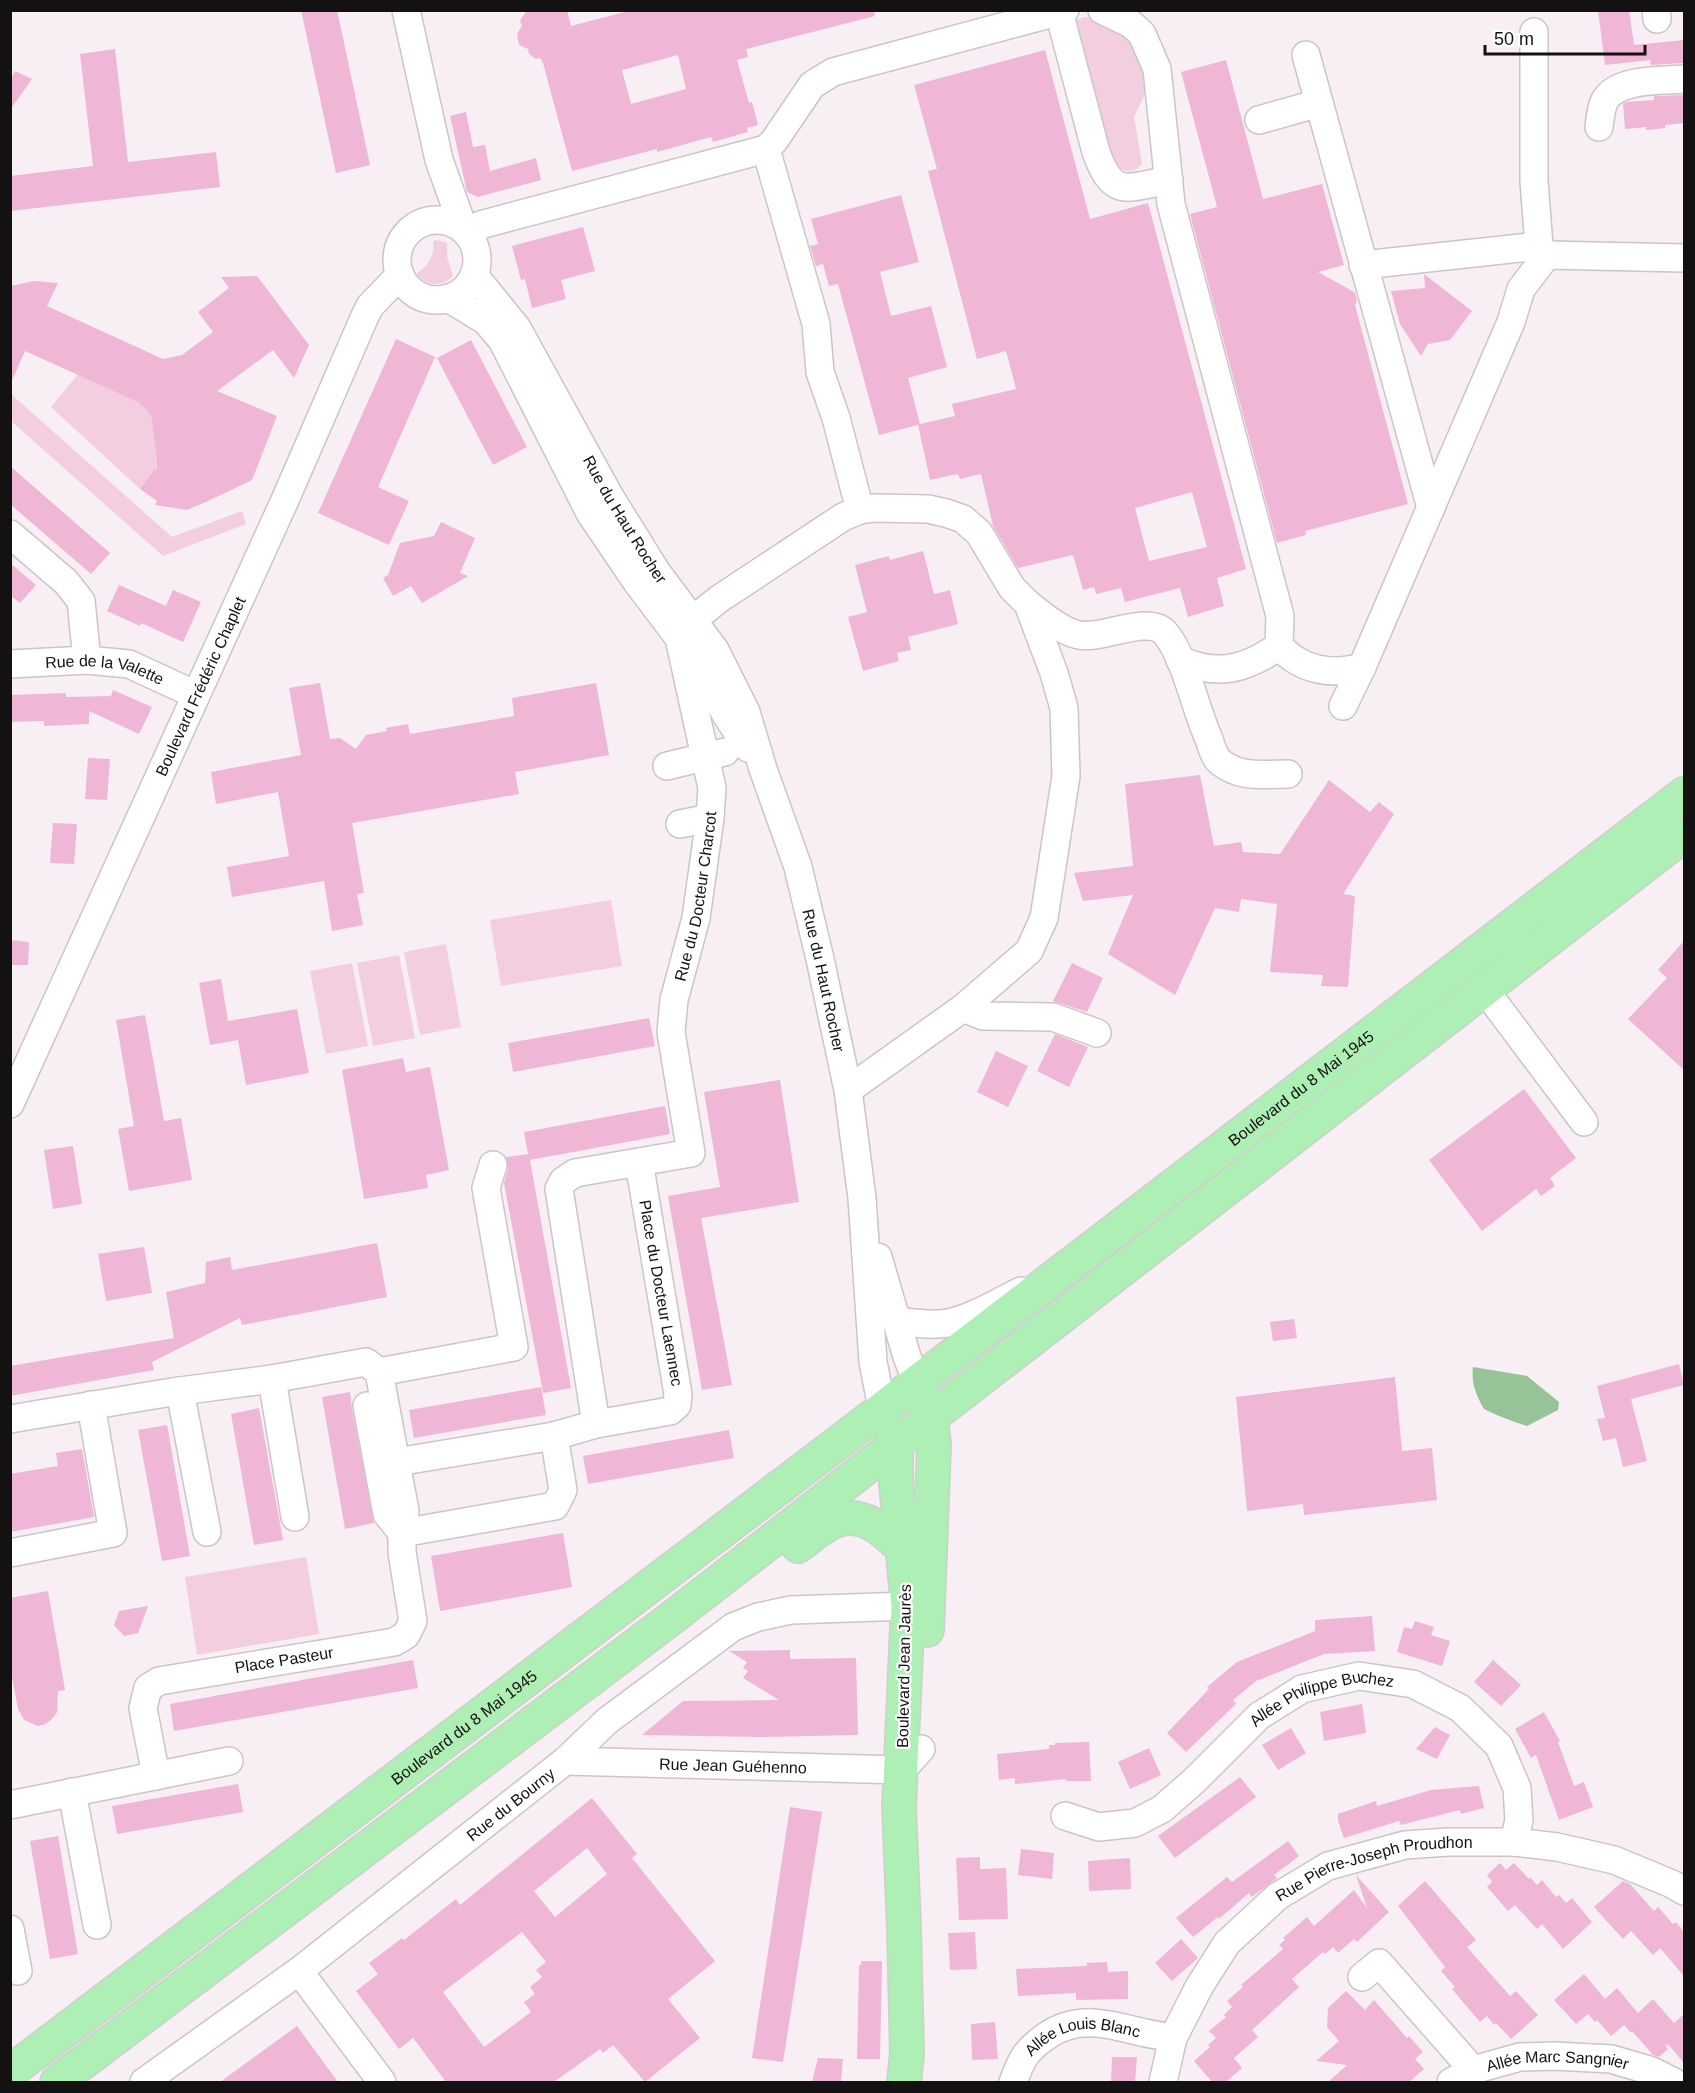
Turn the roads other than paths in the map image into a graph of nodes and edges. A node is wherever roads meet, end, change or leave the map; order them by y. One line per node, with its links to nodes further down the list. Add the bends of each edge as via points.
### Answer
1 (406, 10): 11 (street)
2 (1102, 10): 12 (street, via 1131,24 1149,46 1157,69)
3 (1062, 11): 10 (street, via 833,72 812,85); 12 (street, via 1103,172 1124,188)
4 (1534, 32): 15 (street, via 1534,181)
5 (1306, 55): 7 (street)
6 (1684, 79): 9 (street, via 1626,84 1612,92 1604,101)
7 (1319, 103): 8 (street); 17 (street)
8 (1259, 120)
9 (1599, 128)
10 (766, 148): 14 (street, via 480,225); 23 (street, via 816,324 820,372)
11 (439, 160): 13 (street); 14 (street)
12 (1168, 180): 27 (street, via 1171,204 1273,584 1280,616)
13 (427, 220): 14 (street, via 450,221); 18 (street, via 406,233 400,244)
14 (467, 233): 19 (street, via 476,249)
15 (1543, 250): 16 (street); 17 (street); 22 (street, via 1521,289 1511,322)
16 (1684, 258)
17 (1363, 265): 22 (street)
18 (400, 274): 20 (street, via 414,293 437,300); 32 (street, Boulevard Frédéric Chaplet, via 365,316)
19 (474, 275): 20 (street, via 459,293); 21 (street, Rue du Haut Rocher, via 517,328)
20 (448, 298): 21 (street, Rue du Haut Rocher, via 486,321 502,340)
21 (562, 434): 26 (street, Rue du Haut Rocher, via 590,513 636,581)
22 (1431, 508): 31 (street)
23 (860, 510): 25 (street, via 928,509 963,519 979,533 1012,588); 26 (street, via 843,517 719,599)
24 (10, 534): 28 (street, via 66,582 81,601)
25 (1028, 604): 29 (street, via 1079,635 1152,625 1165,632); 42 (street, via 1064,708 1066,776 1044,918 1029,951)
26 (687, 628): 34 (street, Rue du Haut Rocher); 34 (street, via 698,728)
27 (1279, 646): 29 (street, via 1256,662 1230,670 1195,667); 31 (street, via 1290,658 1322,670)
28 (87, 660): 30 (street, Rue de la Valette); 32 (street, Rue de la Valette, via 129,664)
29 (1180, 660): 36 (street, via 1218,760 1235,771)
30 (10, 664)
31 (1362, 668): 33 (street)
32 (196, 694): 45 (street, Boulevard Frédéric Chaplet)
33 (1343, 706)
34 (728, 734): 35 (street); 38 (street, Rue du Docteur Charcot, via 712,788); 44 (street, Rue du Haut Rocher, via 763,769 798,867)
35 (667, 766)
36 (1288, 774)
37 (1684, 794): 50 (main road, Boulevard du 8 Mai 1945)
38 (710, 818): 39 (street); 47 (street, Rue du Docteur Charcot, via 696,918 674,1000 671,1032 692,1153)
39 (680, 824)
40 (1684, 835): 41 (main road, Boulevard du 8 Mai 1945)
41 (1485, 990): 46 (street); 56 (main road, Boulevard du 8 Mai 1945)
42 (963, 1008): 43 (street, via 982,1016 1053,1017); 44 (street)
43 (1097, 1033)
44 (848, 1090): 49 (street, Rue du Haut Rocher)
45 (10, 1104)
46 (1584, 1122)
47 (639, 1162): 59 (street, via 575,1173 559,1189); 59 (street, Place du Docteur Laennec, via 677,1405 670,1411)
48 (493, 1165): 53 (street, via 486,1188 514,1347)
49 (862, 1198): 52 (street, Rue du Haut Rocher); 60 (street, Rue du Haut Rocher, via 873,1362)
50 (1092, 1250): 51 (main road, Boulevard du 8 Mai 1945); 56 (main road, via 1075,1285)
51 (1063, 1272): 52 (street, via 949,1323); 56 (main road, Boulevard du 8 Mai 1945)
52 (897, 1322): 56 (street, Rue du Haut Rocher)
53 (369, 1368): 54 (street); 62 (street, Place Pasteur); 66 (street, via 387,1514)
54 (272, 1379): 55 (street); 64 (street)
55 (180, 1391): 57 (street); 65 (street)
56 (929, 1402): 60 (main road, Boulevard du 8 Mai 1945); 63 (main road, Boulevard Jean Jaurès, via 934,1445)
57 (91, 1405): 58 (street); 68 (street, via 113,1533)
58 (10, 1419)
59 (596, 1424): 61 (street, Place du Docteur Laennec)
60 (889, 1426): 63 (main road, via 917,1462); 67 (main road, Boulevard Jean Jaurès); 70 (main road, via 706,1573); 86 (main road, Boulevard du 8 Mai 1945)
61 (554, 1436): 62 (street, Place du Docteur Laennec); 66 (street, via 563,1490 555,1506)
62 (397, 1462): 66 (street, Place Pasteur, via 405,1512)
63 (932, 1508): 71 (main road, Boulevard Jean Jaurès)
64 (295, 1516)
65 (207, 1532)
66 (402, 1533): 74 (street, Place Pasteur, via 413,1621 406,1635 394,1642 159,1681 148,1688 143,1708)
67 (903, 1548): 69 (main road, Boulevard Jean Jaurès); 70 (main road, via 871,1522 845,1518 832,1522 759,1574)
68 (10, 1553)
69 (908, 1606): 71 (main road, Boulevard Jean Jaurès); 73 (street, Rue du Bourny, via 791,1610 733,1627 607,1721)
70 (669, 1620): 88 (main road)
71 (912, 1759): 73 (street, Rue Jean Guéhenno); 91 (main road, Boulevard Jean Jaurès, via 899,1807 907,2054)
72 (229, 1761): 74 (street)
73 (565, 1761): 83 (street, Rue du Bourny)
74 (156, 1776): 75 (street)
75 (72, 1792): 76 (street); 80 (street)
76 (10, 1805)
77 (1065, 1815): 78 (street, Allée Philippe Buchez, via 1100,1827 1135,1823 1162,1809 1259,1716 1302,1689 1359,1676 1413,1684 1461,1708 1499,1746 1517,1788 1519,1820)
78 (1514, 1842): 79 (street, Rue Pierre-Joseph Proudhon, via 1614,1860); 85 (street, Rue Pierre-Joseph Proudhon, via 1405,1845 1328,1866 1278,1896 1227,1942)
79 (1684, 1891)
80 (97, 1925)
81 (10, 1929): 82 (street)
82 (18, 1971)
83 (299, 1971): 89 (street, Rue du Bourny); 90 (street)
84 (1362, 1977): 87 (street, Allée Marc Sangnier, via 1379,1962)
85 (1173, 2038): 92 (street, Allée Louis Blanc, via 1104,2023 1079,2022 1038,2042 1023,2057); 93 (street, Rue Pierre-Joseph Proudhon)
86 (10, 2072)
87 (1462, 2076): 94 (street, Allée Marc Sangnier, via 1520,2057 1555,2056 1611,2059)
88 (57, 2082)
89 (144, 2082)
90 (382, 2082)
91 (904, 2082)
92 (1013, 2082)
93 (1163, 2082)
94 (1674, 2082)

